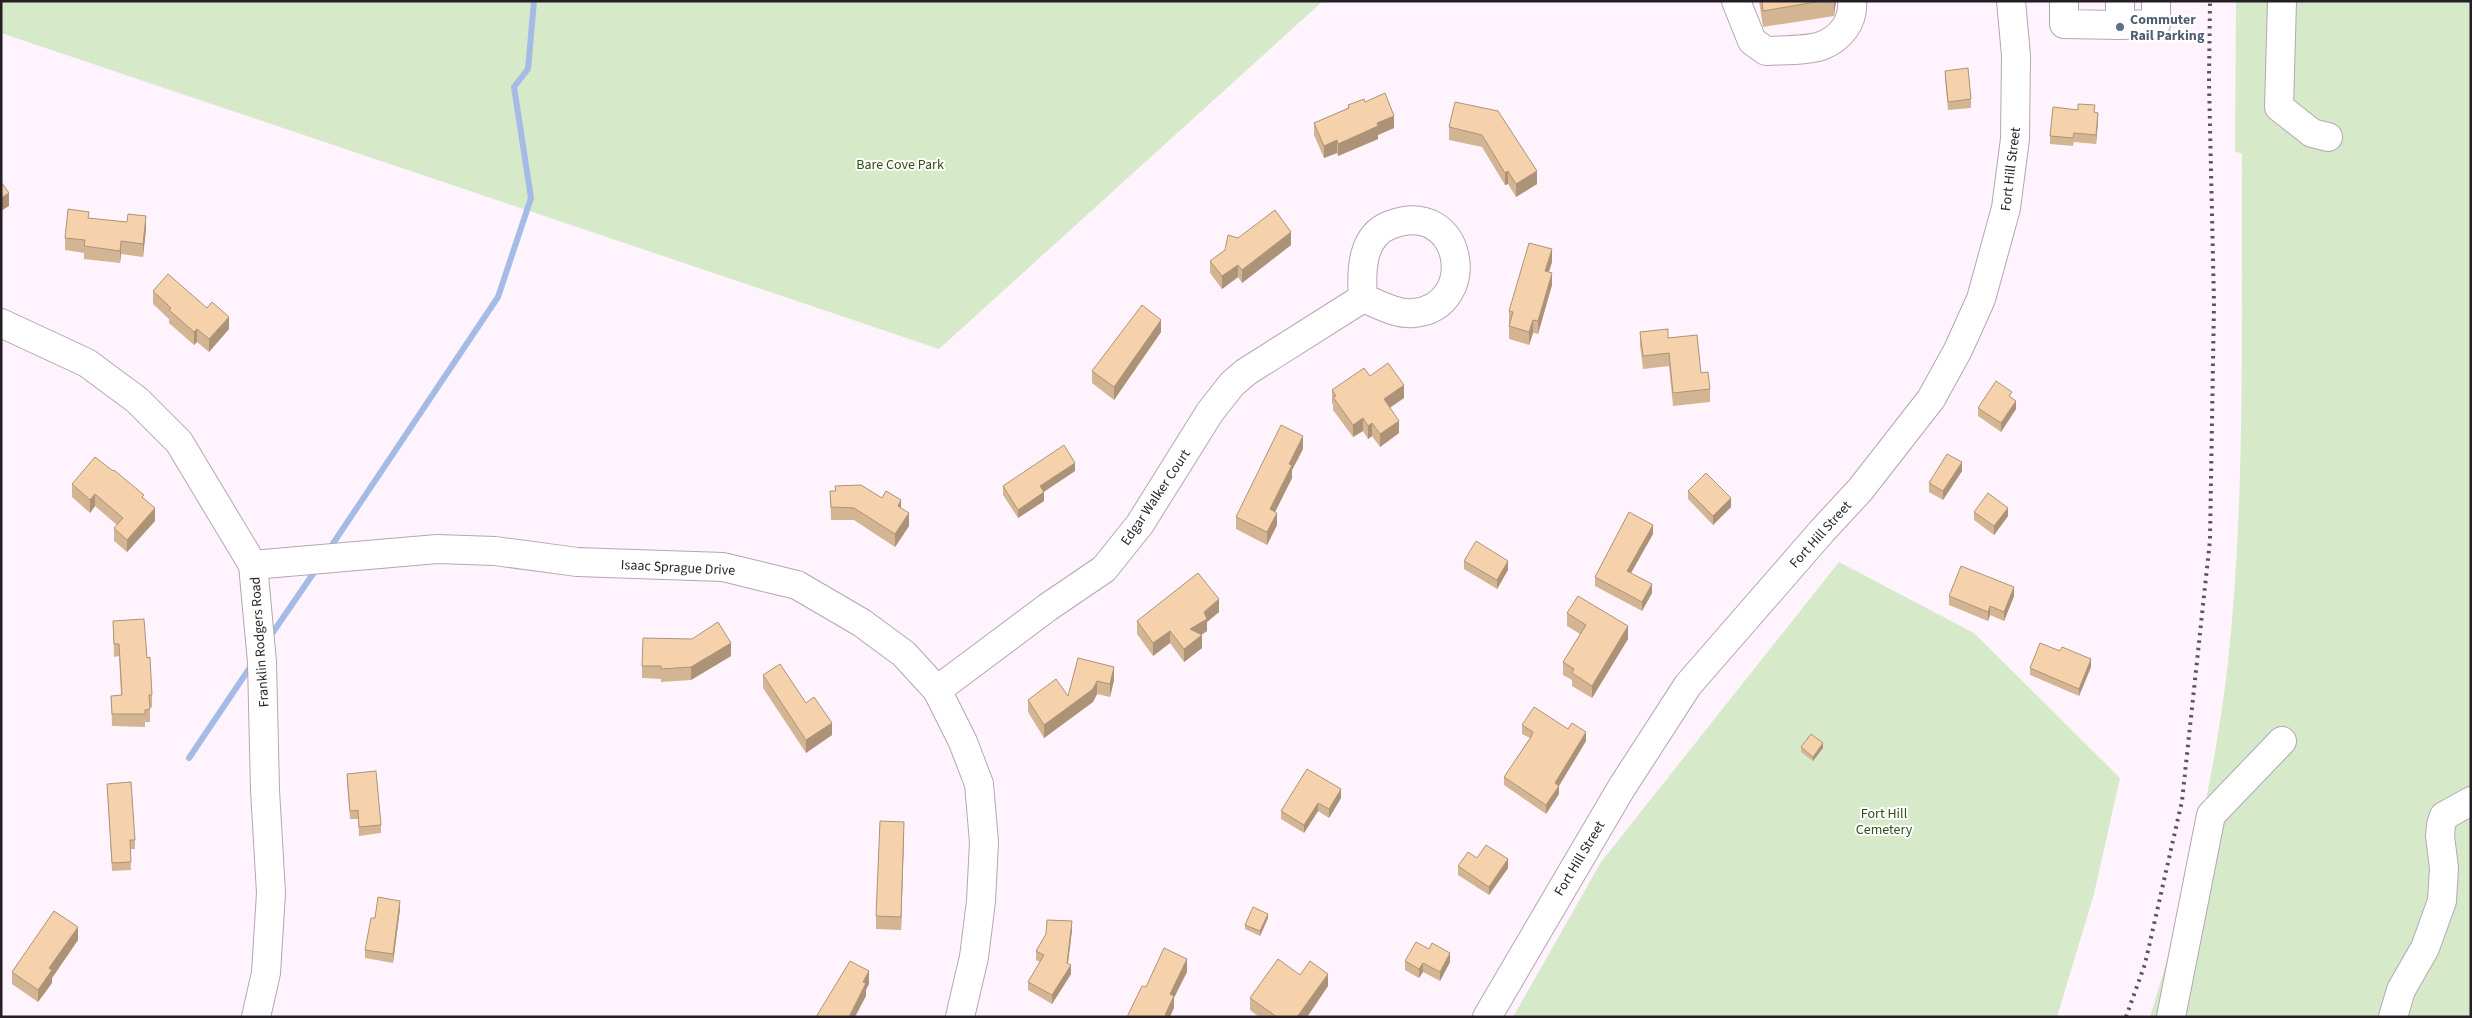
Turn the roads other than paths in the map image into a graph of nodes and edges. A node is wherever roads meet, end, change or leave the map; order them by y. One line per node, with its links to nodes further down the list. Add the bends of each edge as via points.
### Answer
1 (1736, 1): 2 (street, via 1752,41 1766,51 1821,46 1846,30 1853,10)
2 (1852, 1)
3 (2011, 1): 17 (street, Fort Hill Street, via 2016,55 2016,139 2006,208 1981,298 1958,350 1931,399 1860,490 1688,685 1622,787)
4 (2064, 1): 7 (street, via 2064,24)
5 (2156, 1): 7 (street, via 2156,24)
6 (2282, 1): 8 (street, via 2279,107 2312,133)
7 (2120, 13)
8 (2328, 137)
9 (1363, 298): 12 (street, Edgar Walker Court, via 1270,356 1232,384 1210,412 1140,524 1104,569)
10 (2, 325): 11 (street, Franklin Rodgers Road, via 86,363 137,400 179,442)
11 (253, 564): 12 (street, Isaac Sprague Drive, via 437,549 495,551 577,562 695,565 748,572 797,585 821,597 904,654); 15 (street, Franklin Rodgers Road, via 262,662 271,893 266,973)
12 (937, 690): 16 (street, Isaac Sprague Drive, via 963,742 979,784 984,842 974,957)
13 (2282, 741): 18 (street, via 2211,815)
14 (2471, 801): 19 (street, via 2444,816 2440,836 2444,868 2442,902 2425,948 2401,990)
15 (256, 1017)
16 (960, 1017)
17 (1487, 1017)
18 (2170, 1017)
19 (2393, 1017)

